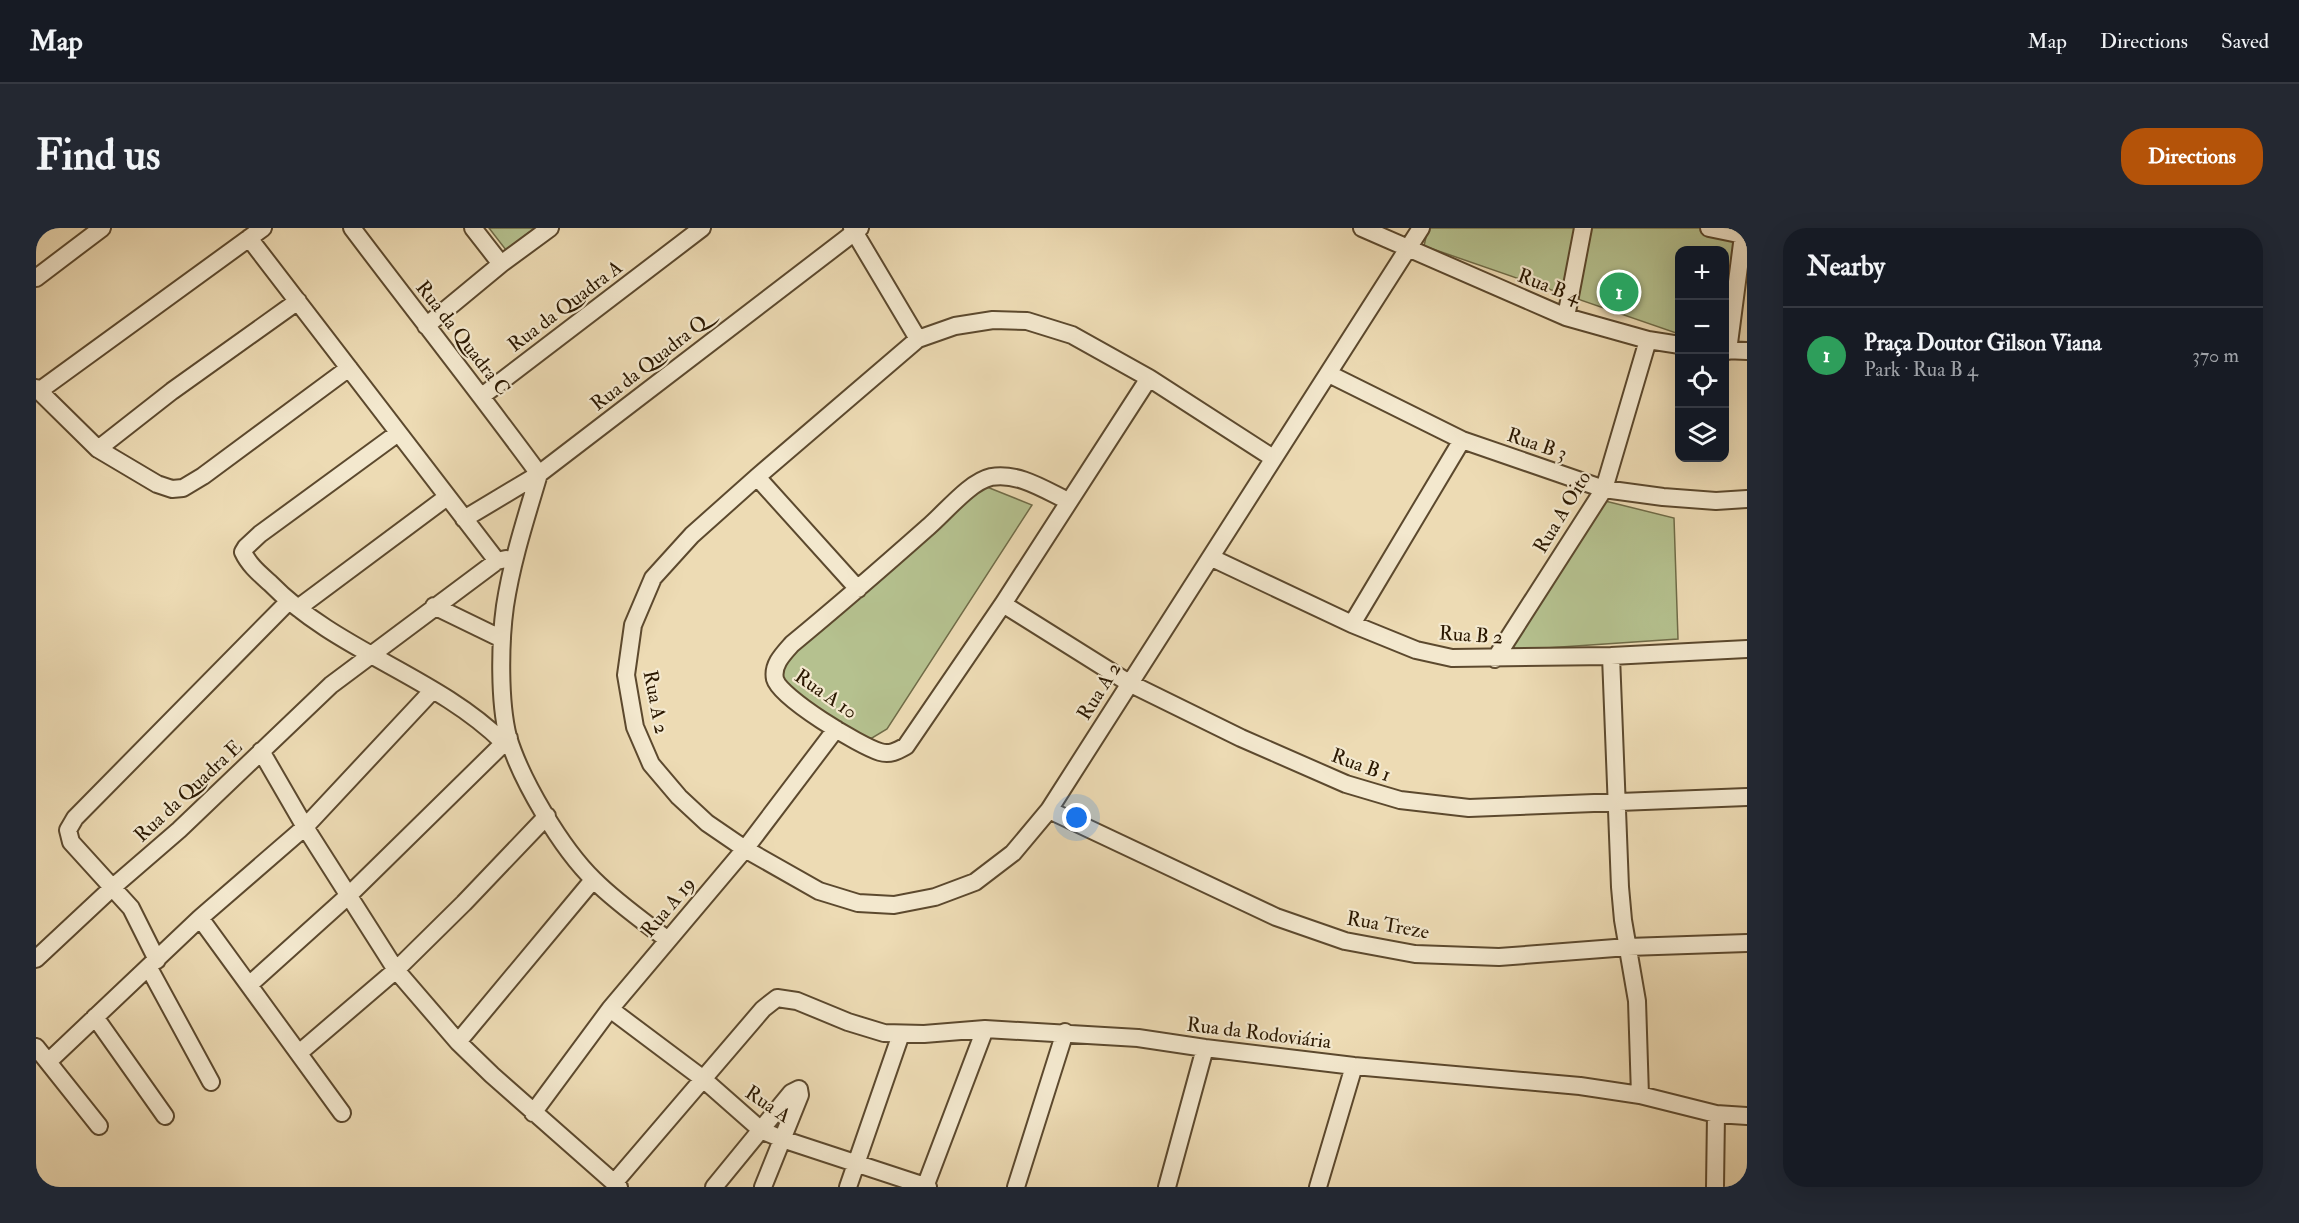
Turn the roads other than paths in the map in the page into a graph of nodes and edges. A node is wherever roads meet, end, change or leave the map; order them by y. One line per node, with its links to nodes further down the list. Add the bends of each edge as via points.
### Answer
1 (102, 228): 16 (street)
2 (263, 228): 13 (street)
3 (352, 228): 19 (street, Rua da Quadra C)
4 (473, 228): 15 (street)
5 (550, 228): 15 (street)
6 (702, 228): 30 (street, Rua da Quadra A)
7 (1362, 228): 14 (street, Rua B 4)
8 (1421, 228): 14 (street, Rua A 2)
9 (1583, 228): 18 (street)
10 (1709, 228): 12 (street)
11 (855, 229): 21 (street); 35 (street, Rua da Quadra Q)
12 (1744, 231): 20 (street)
13 (249, 238): 17 (street); 29 (street)
14 (1410, 247): 18 (street, Rua B 4); 27 (street, Rua A 2)
15 (501, 264): 19 (street)
16 (36, 278)
17 (298, 301): 26 (street); 33 (street)
18 (1566, 317): 22 (street, Rua B 4)
19 (426, 326): 30 (street, Rua da Quadra C)
20 (1729, 331)
21 (918, 339): 28 (street, Rua A 2, via 955,326 993,320 1027,321 1072,335); 36 (street, Rua A 2)
22 (1648, 340): 23 (street, Rua B 4); 37 (street, Rua A Oito)
23 (1675, 344)
24 (1729, 351): 25 (street)
25 (1747, 351)
26 (349, 368): 31 (street); 33 (street, via 183,488 157,484)
27 (1329, 374): 32 (street, Rua B 3); 34 (street, Rua A 2)
28 (1149, 378): 34 (street, Rua A 2); 40 (street, Rua A 10)
29 (37, 390): 33 (street)
30 (482, 396): 35 (street, Rua da Quadra C)
31 (398, 433): 38 (street); 47 (street, via 246,547 243,552 250,564)
32 (1462, 440): 37 (street, Rua B 3); 49 (street)
33 (98, 449)
34 (1273, 458): 43 (street, Rua A 2)
35 (539, 474): 41 (street, Rua da Quadra Q); 42 (street)
36 (758, 477): 45 (street); 65 (street, Rua A 2, via 692,535 653,578 633,625 626,675 635,727 651,764 706,823)
37 (1604, 489): 39 (street, Rua B 3, via 1673,498); 54 (street, Rua A Oito)
38 (447, 497): 41 (street); 47 (street)
39 (1747, 499)
40 (1068, 501): 45 (street, Rua A 10, via 1023,480 989,478 972,486); 46 (street, Rua A 10)
41 (464, 519): 44 (street)
42 (514, 557): 44 (street); 50 (street)
43 (1212, 558): 49 (street, Rua B 2); 55 (street, Rua A 2)
44 (496, 561): 48 (street, Rua da Quadra E)
45 (858, 589): 57 (street, Rua A 10, via 792,644 774,668 778,686 787,696)
46 (1003, 604): 55 (street, Rua B 1); 57 (street, Rua A 10, via 906,746 895,753 881,752)
47 (293, 605): 52 (street); 67 (street, via 71,824 71,842)
48 (434, 606): 50 (street); 52 (street, Rua da Quadra E)
49 (1352, 624): 54 (street, Rua B 2, via 1416,650 1452,658)
50 (502, 639): 58 (street)
51 (1747, 649): 53 (street, Rua B 2)
52 (371, 656): 56 (street); 59 (street, Rua da Quadra E, via 331,684)
53 (1611, 656): 54 (street, Rua B 2); 61 (street)
54 (1495, 659)
55 (1129, 683): 61 (street, Rua B 1, via 1346,784 1400,801 1469,808); 62 (street, Rua A 2)
56 (433, 690): 58 (street); 64 (street)
57 (836, 729): 65 (street, Rua A 19)
58 (506, 740): 63 (street); 68 (street)
59 (261, 751): 64 (street); 67 (street, Rua da Quadra E)
60 (1747, 797): 61 (street, Rua B 1)
61 (1616, 802): 72 (street, via 1620,887)
62 (1049, 810): 65 (street, Rua A 2, via 1013,853 975,882 935,897 894,905 858,903 819,891); 72 (street, Rua Treze, via 1276,917 1345,941 1415,954 1499,957)
63 (547, 816): 66 (street); 75 (street)
64 (305, 828): 68 (street); 69 (street)
65 (745, 849): 70 (street, Rua A 19)
66 (594, 880): 70 (street); 82 (street)
67 (113, 887): 73 (street, Rua da Quadra E); 74 (street, via 131,908)
68 (349, 896): 75 (street); 76 (street)
69 (200, 918): 74 (street); 76 (street)
70 (668, 940): 77 (street, Rua A 19)
71 (1747, 943): 72 (street, Rua Treze)
72 (1628, 947): 90 (street, via 1637,1001)
73 (36, 959)
74 (153, 964): 78 (street); 89 (street)
75 (396, 970): 82 (street); 85 (street)
76 (249, 985): 85 (street)
77 (610, 1009): 88 (street, Rua A); 92 (street, Rua A 19)
78 (95, 1017): 86 (street); 94 (street)
79 (985, 1029): 80 (street, Rua da Rodoviária); 81 (street, Rua da Rodoviária); 104 (street)
80 (1065, 1032): 84 (street, Rua da Rodoviária); 105 (street)
81 (901, 1034): 88 (street, Rua da Rodoviária, via 867,1029 797,1001 777,998); 99 (street)
82 (458, 1042): 92 (street)
83 (36, 1047): 86 (street)
84 (1205, 1048): 87 (street, Rua da Rodoviária); 106 (street)
85 (299, 1053): 91 (street)
86 (48, 1062): 96 (street)
87 (1354, 1066): 90 (street, Rua da Rodoviária); 107 (street)
88 (702, 1078): 97 (street, Rua A); 100 (street)
89 (211, 1082)
90 (1640, 1095): 93 (street, Rua da Rodoviária)
91 (342, 1113)
92 (533, 1113): 100 (street)
93 (1716, 1114): 95 (street, Rua da Rodoviária); 108 (street)
94 (165, 1116)
95 (1747, 1116)
96 (99, 1126)
97 (761, 1130): 98 (street, Rua A); 98 (street, via 791,1093 799,1089); 101 (street)
98 (782, 1139): 99 (street, Rua A); 102 (street)
99 (856, 1165): 103 (street); 104 (street, Rua A)
100 (616, 1185)
101 (714, 1187)
102 (764, 1187)
103 (848, 1187)
104 (926, 1187)
105 (1016, 1187)
106 (1167, 1187)
107 (1318, 1187)
108 (1715, 1187)

